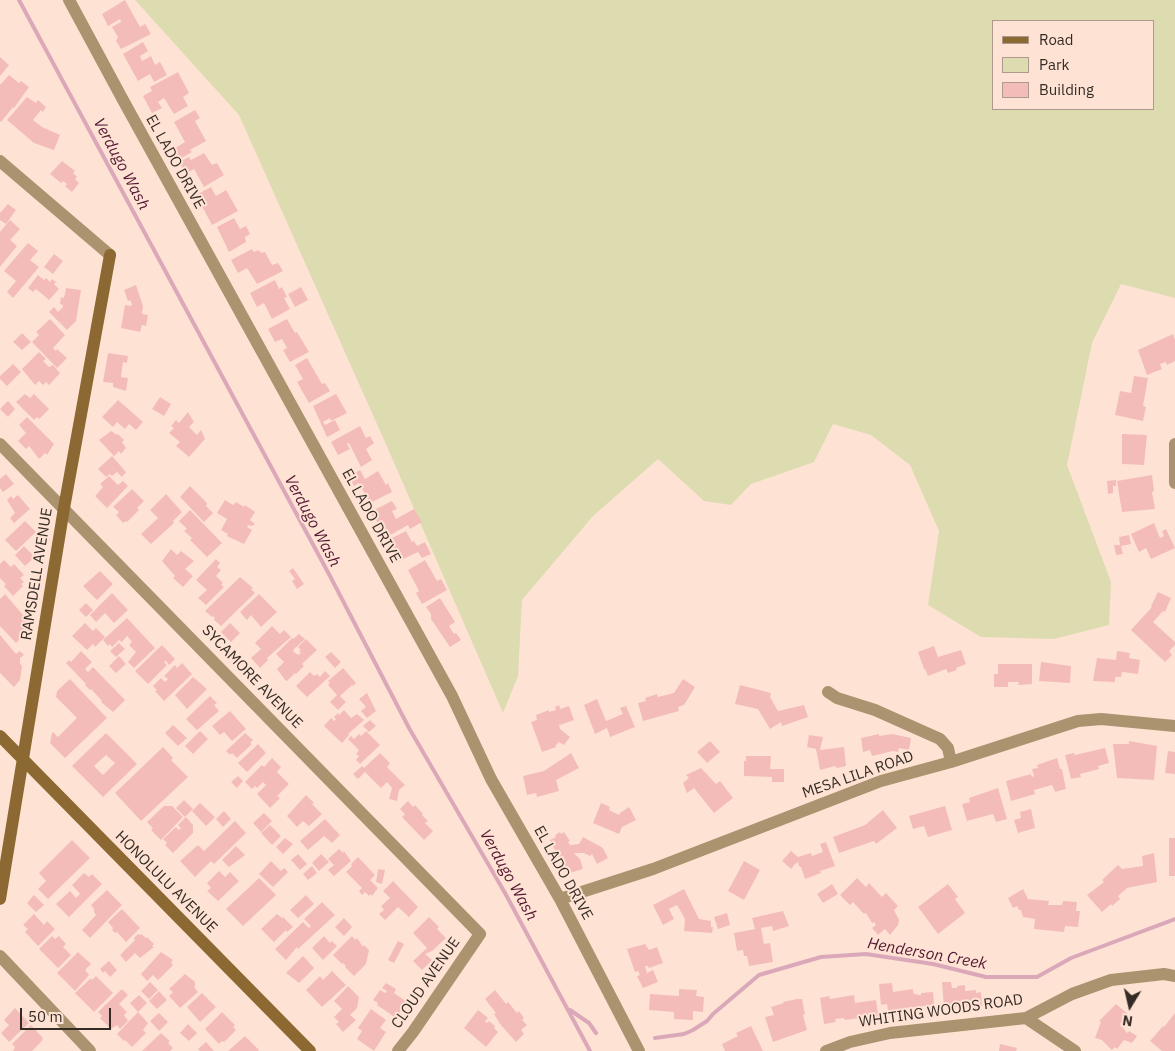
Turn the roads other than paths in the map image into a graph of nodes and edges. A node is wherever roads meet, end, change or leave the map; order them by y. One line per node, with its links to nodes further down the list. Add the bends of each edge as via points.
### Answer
1 (69, 0): 13 (street, EL LADO DRIVE, via 452,696 491,779)
2 (0, 161): 6 (street, RAMSDELL AVENUE, via 110,255)
3 (0, 444): 6 (street, SYCAMORE AVENUE)
4 (1175, 444): 5 (street)
5 (1175, 483)
6 (64, 508): 10 (street, RAMSDELL AVENUE); 14 (street, SYCAMORE AVENUE)
7 (828, 692): 11 (street, via 940,739 948,748)
8 (1175, 726): 11 (street, MESA LILA ROAD, via 1101,718 1078,721)
9 (0, 736): 10 (street, HONOLULU AVENUE)
10 (24, 761): 12 (street, RAMSDELL AVENUE); 19 (street, HONOLULU AVENUE)
11 (951, 762): 13 (street, MESA LILA ROAD, via 881,781 653,869)
12 (0, 899)
13 (560, 899): 21 (street, EL LADO DRIVE)
14 (480, 934): 20 (street, CLOUD AVENUE)
15 (0, 956): 18 (street)
16 (1175, 976): 17 (street, WHITING WOODS ROAD, via 1164,974 1111,980 1072,994)
17 (1026, 1018): 22 (street, WHITING WOODS ROAD, via 890,1033); 23 (street)
18 (90, 1051)
19 (310, 1051)
20 (398, 1051)
21 (639, 1051)
22 (826, 1051)
23 (1075, 1051)

